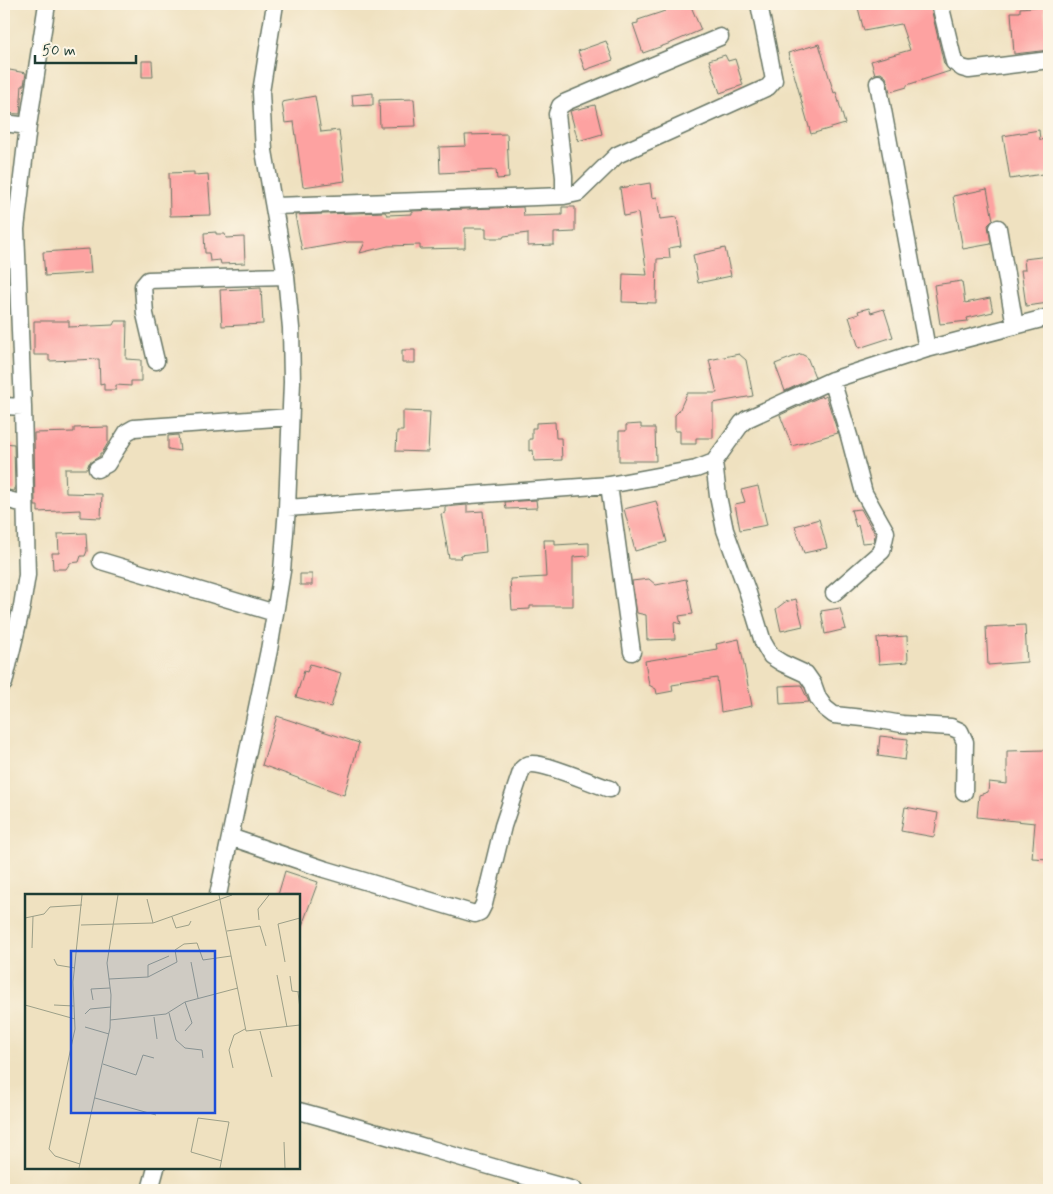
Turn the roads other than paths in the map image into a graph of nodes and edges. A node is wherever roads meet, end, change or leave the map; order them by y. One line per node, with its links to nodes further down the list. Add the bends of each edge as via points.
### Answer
1 (47, 4): 9 (street)
2 (275, 4): 11 (street, via 261,92 264,151)
3 (758, 4): 10 (street, via 774,80 768,87 617,155 578,193)
4 (940, 4): 6 (street, via 954,62 962,68 969,70)
5 (720, 37): 10 (street, via 560,106 557,114)
6 (1049, 60)
7 (878, 83): 16 (street)
8 (4, 123): 9 (street)
9 (28, 126): 20 (street, via 16,229)
10 (564, 196): 11 (street)
11 (275, 206): 13 (street)
12 (998, 228): 15 (street)
13 (286, 276): 17 (street, via 148,280 143,286 145,314); 21 (street, via 292,328)
14 (1049, 317): 15 (street)
15 (1015, 326): 16 (street)
16 (927, 350): 18 (street)
17 (156, 361)
18 (832, 380): 22 (street, via 747,419); 29 (street, via 864,493 886,532 882,551)
19 (4, 406): 20 (street)
20 (23, 407): 26 (street)
21 (290, 417): 23 (street, via 134,428 127,432 106,464); 27 (street)
22 (714, 462): 24 (street, via 696,469); 34 (street, via 725,530 771,656 806,674 818,698 834,715 902,724 951,726 960,731 965,742)
23 (97, 469)
24 (609, 485): 27 (street); 31 (street)
25 (4, 498): 26 (street)
26 (25, 504): 32 (street, via 27,575)
27 (287, 508): 30 (street)
28 (101, 561): 30 (street)
29 (834, 593)
30 (275, 613): 35 (street)
31 (632, 652)
32 (4, 683)
33 (610, 789): 35 (street, via 542,765 525,766 503,826 484,904 475,914)
34 (964, 792)
35 (230, 837): 36 (street)
36 (218, 894)
37 (300, 1111): 40 (street)
38 (156, 1169): 39 (street)
39 (150, 1190)
40 (574, 1190)

